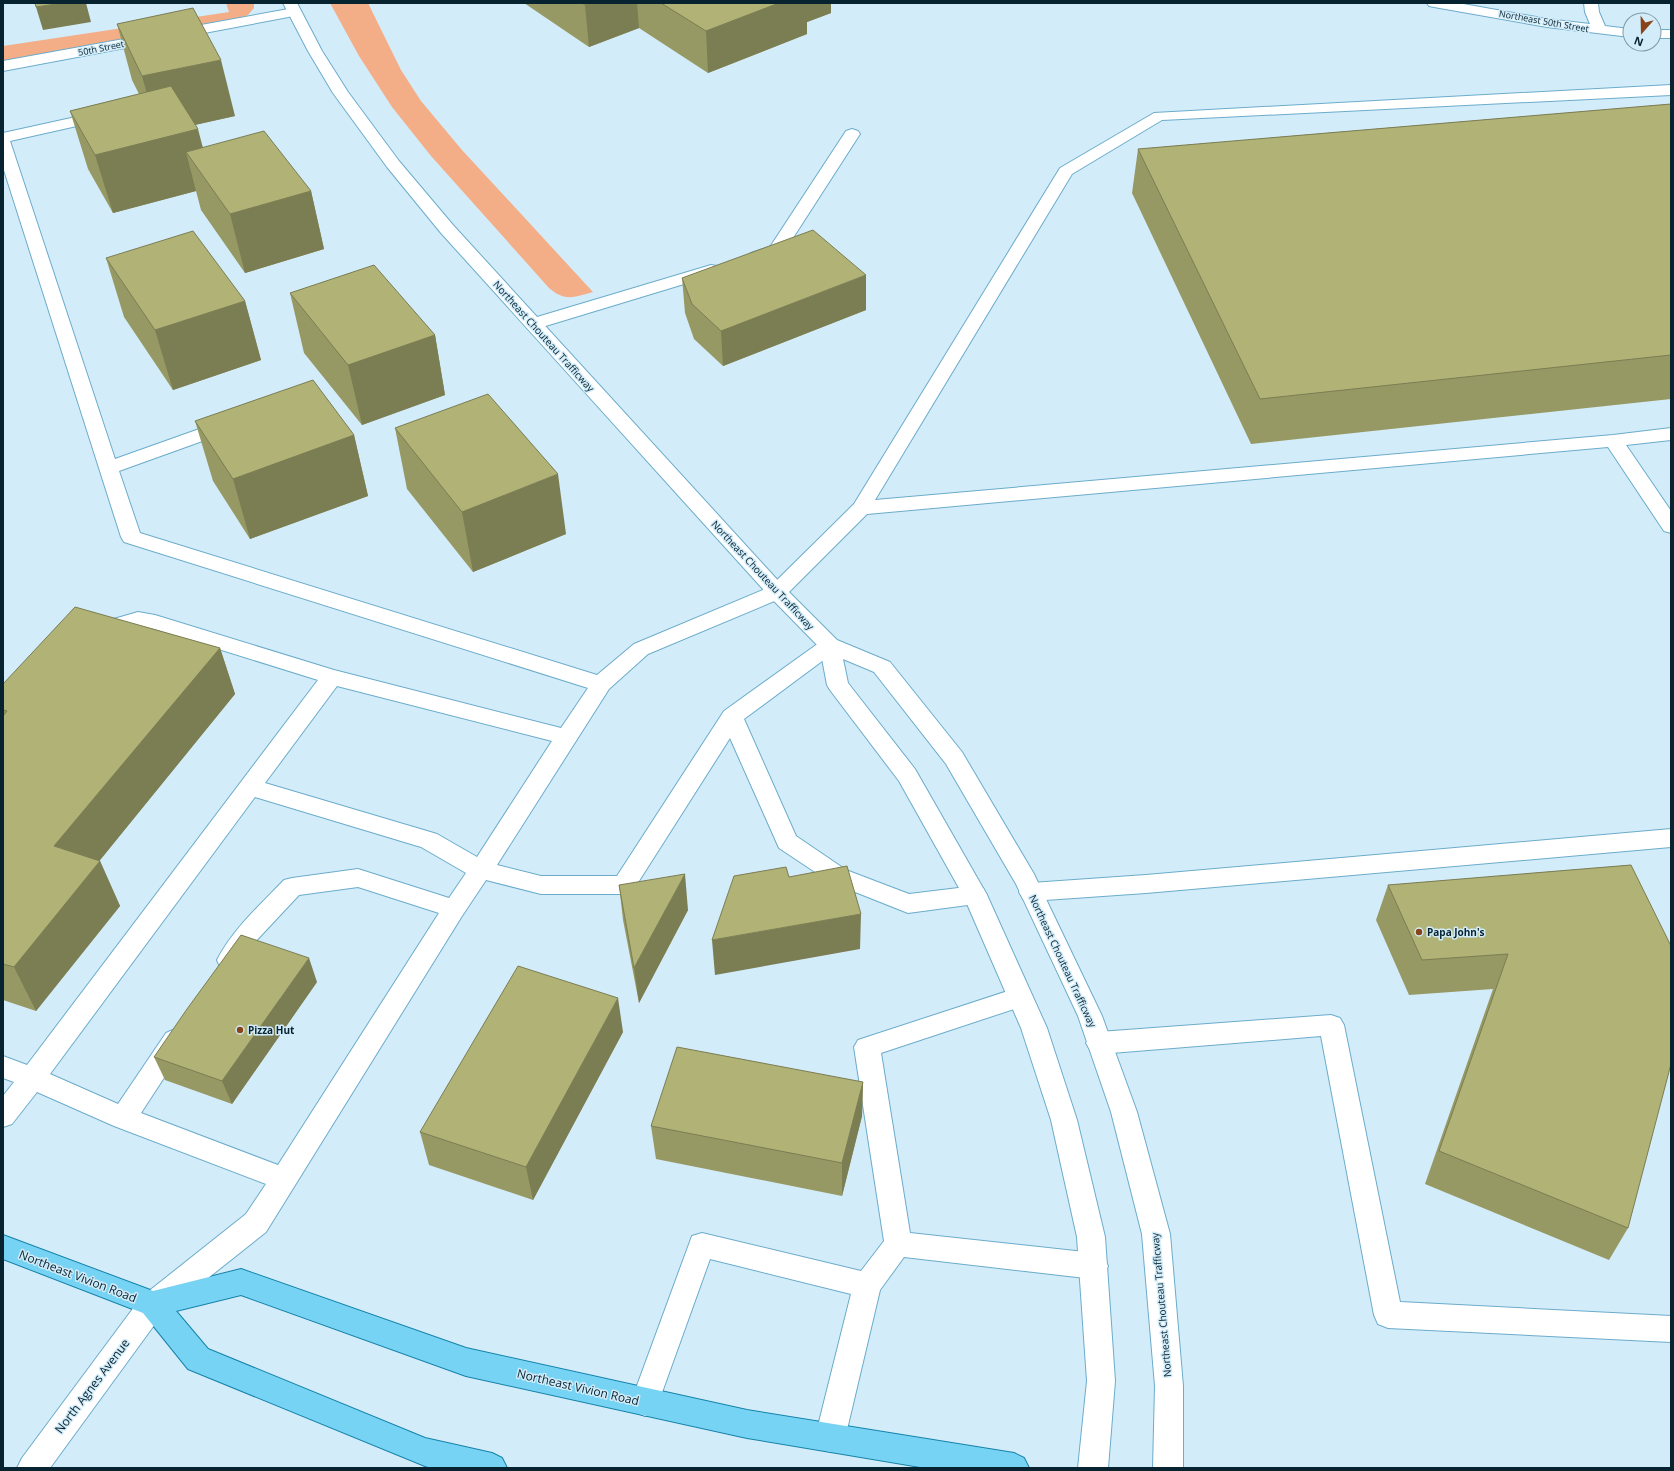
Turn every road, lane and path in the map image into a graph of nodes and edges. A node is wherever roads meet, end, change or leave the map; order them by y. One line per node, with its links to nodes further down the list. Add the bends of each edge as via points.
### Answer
1 (1434, 3): 4 (main road, Northeast 50th Street)
2 (1591, 3): 4 (main road)
3 (292, 8): 6 (main road, 50th Street); 12 (main road, Northeast Chouteau Trafficway, via 341,93 393,164 447,229)
4 (1600, 30): 5 (main road, Northeast 50th Street)
5 (1622, 32)
6 (3, 66)
7 (1671, 90): 17 (main road, via 1160,116 1066,171)
8 (114, 114): 10 (main road)
9 (852, 134): 12 (main road, via 776,251)
10 (3, 138)
11 (3, 142): 16 (main road)
12 (533, 324): 19 (main road, Northeast Chouteau Trafficway)
13 (242, 421): 16 (main road)
14 (1671, 434): 15 (main road)
15 (1613, 441): 17 (main road); 18 (main road)
16 (109, 468): 23 (main road, via 131,537)
17 (861, 508): 19 (main road)
18 (1671, 526)
19 (777, 592): 21 (main road, Northeast Chouteau Trafficway); 23 (main road, North Agnes Avenue, via 642,649)
20 (82, 639): 22 (main road, via 87,633 138,619)
21 (830, 645): 24 (main road); 29 (main road, Northeast Chouteau Trafficway, via 882,667 954,758); 30 (main road, via 838,685 907,775)
22 (332, 677): 25 (main road); 26 (main road)
23 (601, 684): 25 (main road, North Agnes Avenue)
24 (732, 717): 28 (main road, via 624,885 541,885); 30 (main road, via 786,842 838,876 908,904)
25 (567, 737): 28 (main road, North Agnes Avenue)
26 (250, 787): 28 (main road, via 429,840); 37 (main road)
27 (1671, 838): 29 (main road)
28 (482, 870): 31 (main road, North Agnes Avenue)
29 (1031, 892): 35 (main road, Northeast Chouteau Trafficway, via 1090,1016)
30 (974, 895): 33 (main road)
31 (454, 909): 32 (main road, via 358,878 292,887 246,935); 40 (main road, North Agnes Avenue)
32 (215, 980)
33 (1020, 997): 41 (main road, via 867,1047); 43 (main road, via 1034,1028 1064,1120 1091,1237)
34 (188, 1020): 39 (main road)
35 (1099, 1043): 46 (main road, via 1331,1026 1388,1315); 53 (main road, Northeast Chouteau Trafficway, via 1124,1112 1156,1234 1169,1386)
36 (3, 1067): 37 (main road)
37 (32, 1078): 38 (main road); 39 (main road)
38 (3, 1116)
39 (123, 1118): 40 (main road)
40 (283, 1179): 45 (main road, North Agnes Avenue, via 256,1223)
41 (898, 1244): 43 (main road); 44 (main road)
42 (3, 1247): 45 (main road, Northeast Vivion Road)
43 (1094, 1266): 52 (main road, via 1101,1381)
44 (867, 1285): 47 (main road, via 702,1245); 48 (main road)
45 (153, 1304): 47 (main road, Northeast Vivion Road, via 241,1282 466,1362); 49 (main road, North Agnes Avenue); 50 (main road, Northeast Vivion Road, via 198,1359 425,1452)
46 (1671, 1329)
47 (645, 1402): 48 (main road, Northeast Vivion Road, via 747,1424)
48 (830, 1438): 51 (main road, Northeast Vivion Road)
49 (32, 1468)
50 (492, 1468)
51 (1014, 1468)
52 (1093, 1468)
53 (1168, 1468)

